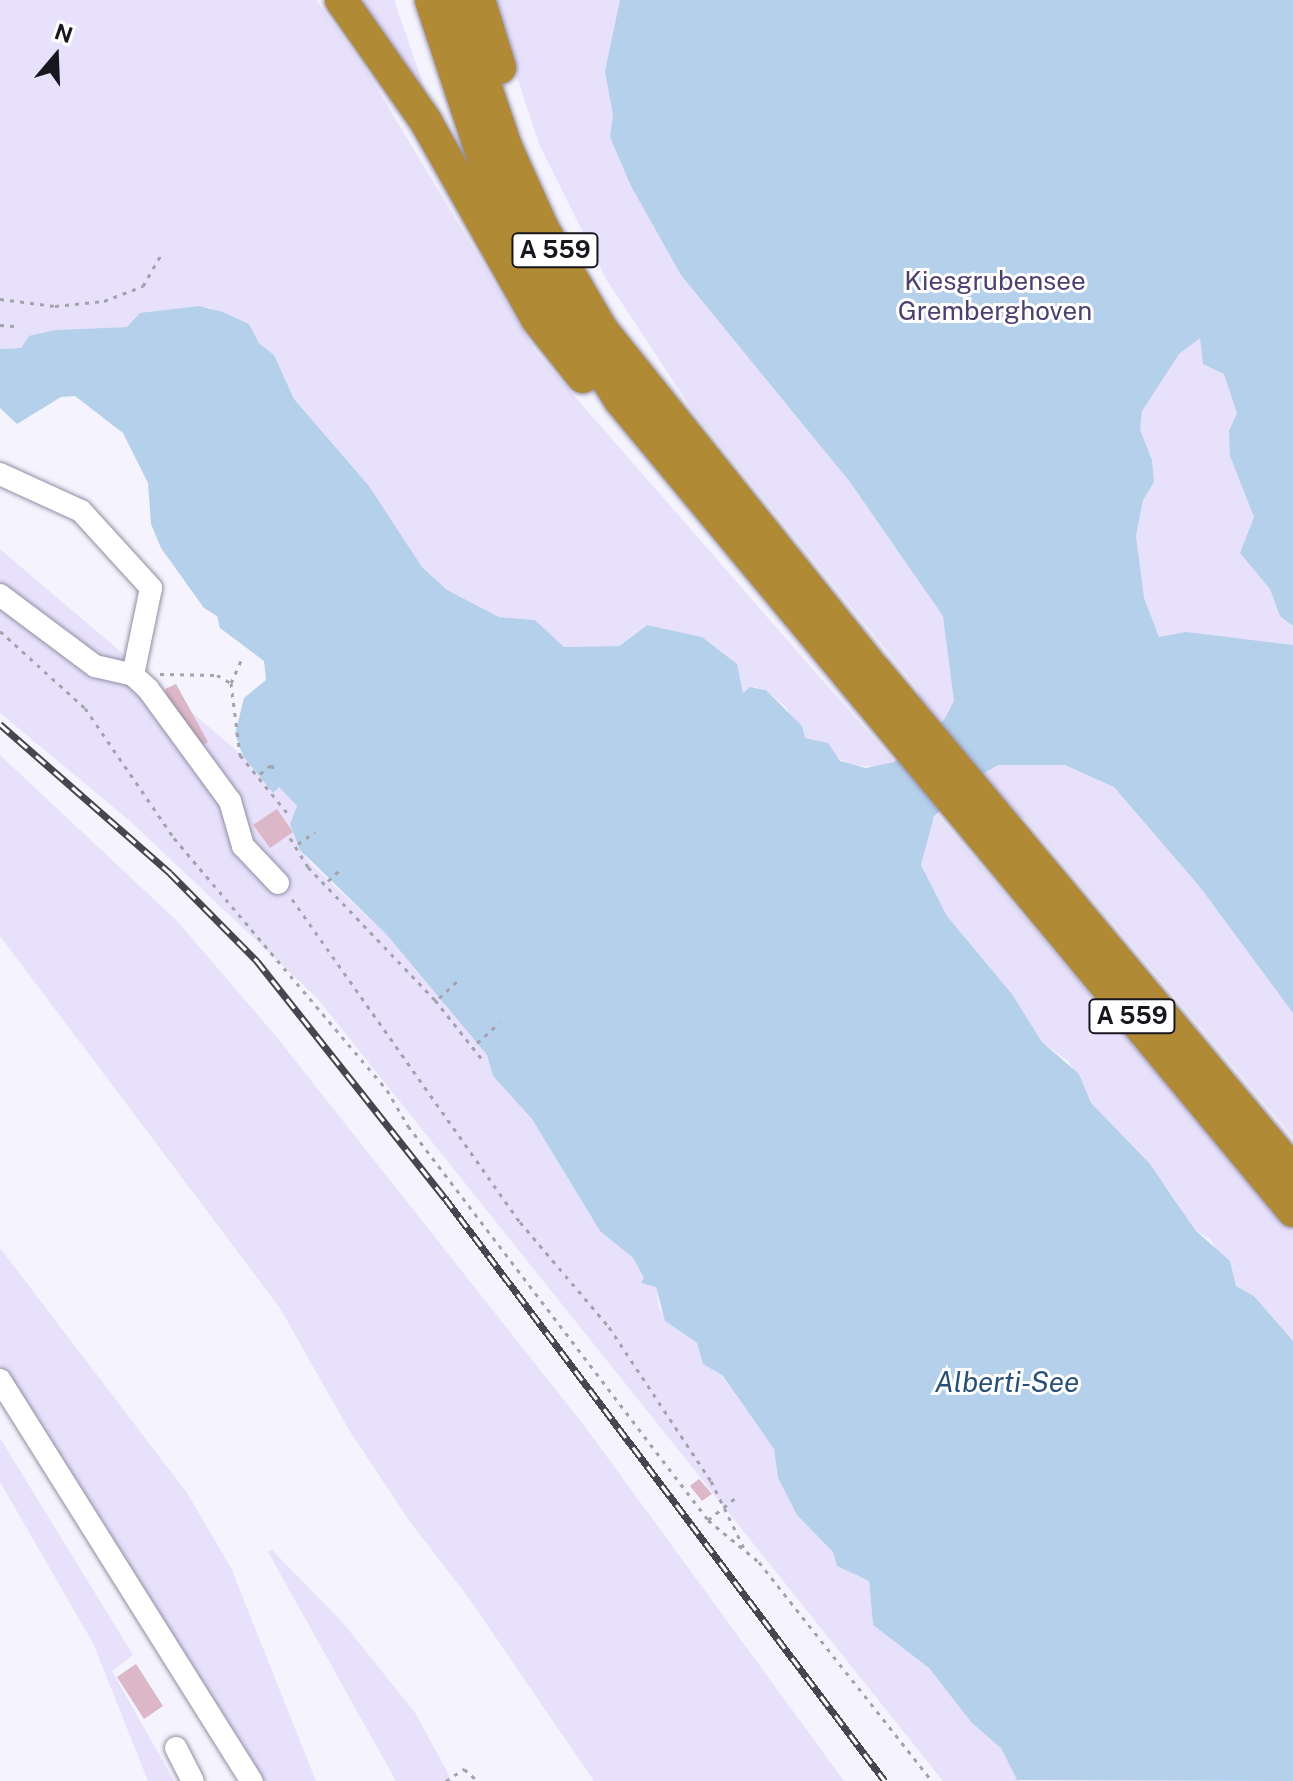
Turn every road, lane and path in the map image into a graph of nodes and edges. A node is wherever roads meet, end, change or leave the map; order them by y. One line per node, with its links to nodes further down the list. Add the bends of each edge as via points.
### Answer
1 (341, 0): 11 (highway, via 425,120 537,319 567,360)
2 (431, 0): 11 (highway, A 559, via 485,163 524,246 582,347)
3 (456, 0): 9 (highway, A 559, via 506,147 543,229 602,330)
4 (479, 0): 9 (highway, via 526,142 570,240)
5 (162, 253): 6 (path, via 143,286 104,301 55,306)
6 (0, 299)
7 (0, 325): 8 (path)
8 (14, 326)
9 (714, 467): 17 (highway, A 559)
10 (0, 474): 15 (lane, via 81,511 151,588)
11 (682, 480): 17 (highway, A 559)
12 (0, 595): 15 (lane, via 95,666)
13 (0, 631): 38 (path, via 85,708 174,838 387,1090 408,1126)
14 (242, 658): 16 (path)
15 (133, 675): 16 (path, via 190,672 217,675); 27 (lane, via 230,801 243,846)
16 (231, 683): 21 (path, via 240,755)
17 (898, 717): 20 (highway, A 559)
18 (277, 773): 19 (path, via 271,765)
19 (260, 774)
20 (979, 814): 33 (highway, A 559); 34 (highway, A 559)
21 (289, 815)
22 (315, 832): 24 (path)
23 (290, 838): 32 (path, via 308,867 435,1000)
24 (298, 844)
25 (340, 870): 26 (path)
26 (328, 881)
27 (285, 891): 37 (path, via 520,1222 609,1327 711,1481)
28 (458, 980): 29 (path)
29 (439, 998)
30 (499, 1023): 31 (path)
31 (477, 1043)
32 (482, 1059)
33 (1293, 1171)
34 (1293, 1211)
35 (0, 1380): 42 (lane)
36 (736, 1497): 37 (path)
37 (723, 1508): 38 (path); 39 (path)
38 (708, 1520): 39 (path)
39 (745, 1549): 45 (path)
40 (176, 1748): 41 (lane)
41 (193, 1781)
42 (252, 1781)
43 (446, 1781): 44 (path, via 464,1769)
44 (478, 1781)
45 (932, 1781)

